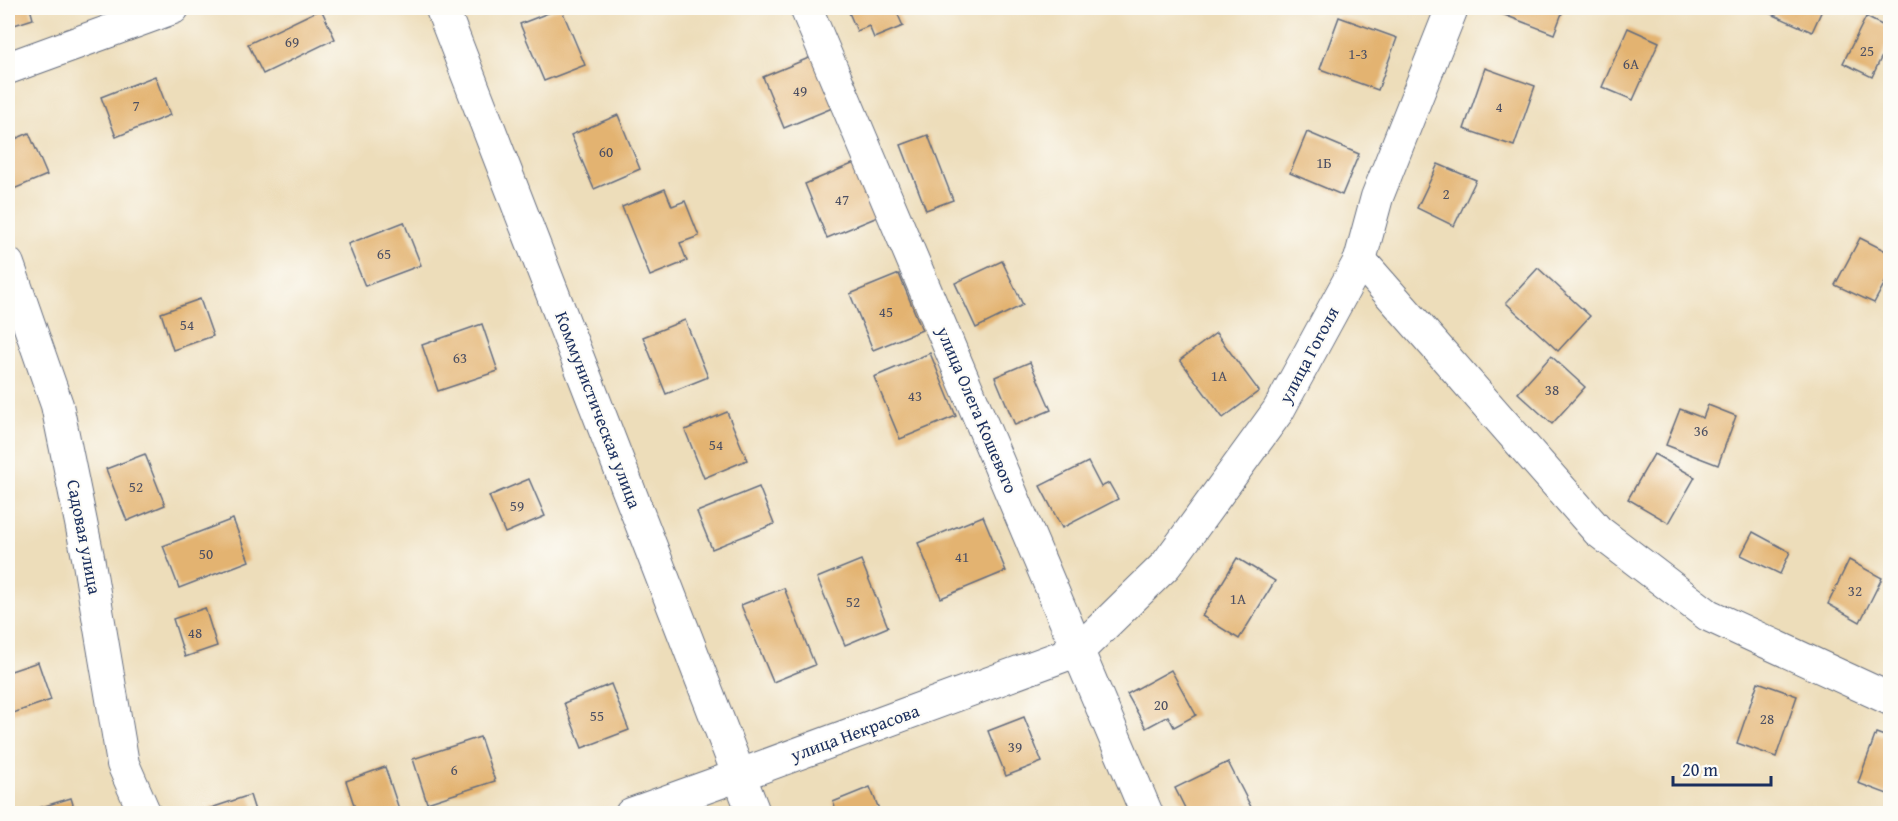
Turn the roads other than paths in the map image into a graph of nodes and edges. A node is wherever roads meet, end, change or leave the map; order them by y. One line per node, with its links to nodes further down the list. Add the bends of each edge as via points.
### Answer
1 (172, 8): 5 (street)
2 (442, 8): 10 (street, Коммунистическая улица)
3 (806, 8): 8 (street, улица Олега Кошевого)
4 (1452, 8): 6 (street, улица Гоголя, via 1377,197)
5 (8, 68)
6 (1360, 260): 8 (street, улица Гоголя, via 1278,411 1166,565); 9 (street, via 1598,531 1708,615)
7 (8, 264): 11 (street, Садовая улица, via 57,405 88,557 123,764)
8 (1079, 650): 10 (street, улица Некрасова); 14 (street, улица Олега Кошевого)
9 (1890, 699)
10 (740, 775): 12 (street, улица Некрасова); 13 (street, Коммунистическая улица)
11 (145, 813)
12 (632, 813)
13 (754, 813)
14 (1148, 813)

